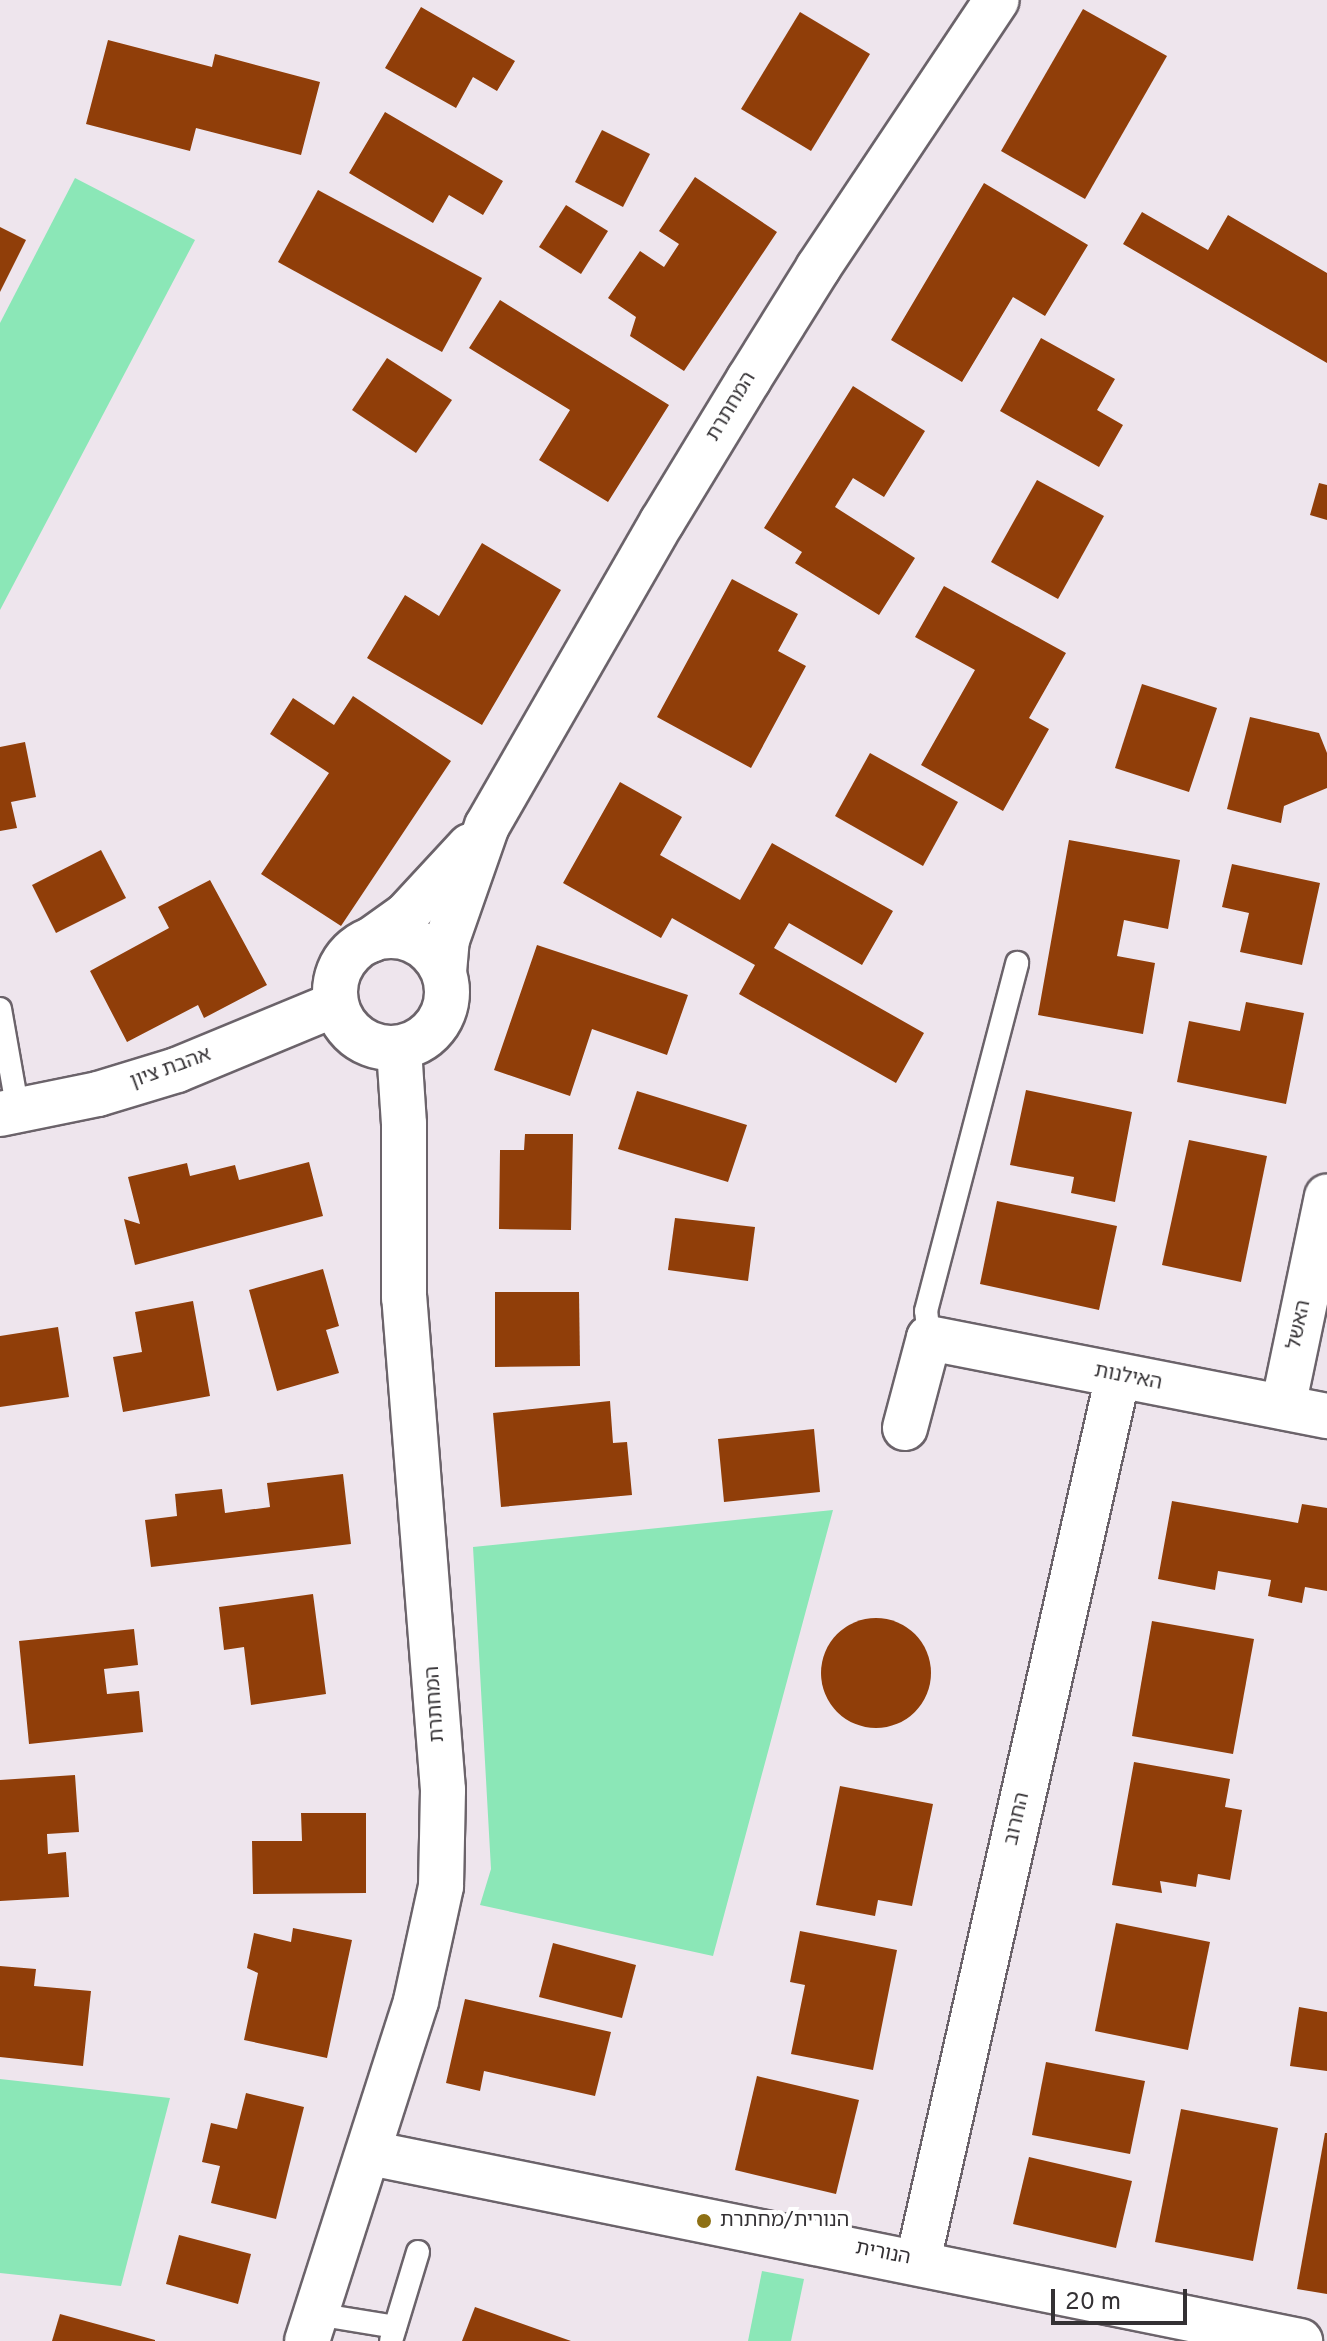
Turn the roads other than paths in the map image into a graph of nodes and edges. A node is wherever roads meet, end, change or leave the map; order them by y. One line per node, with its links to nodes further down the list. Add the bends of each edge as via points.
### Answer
1 (997, 0): 2 (street, המחתרת, via 756,367)
2 (487, 826): 3 (street, המחתרת, via 406,915); 5 (street, המחתרת, via 447,940)
3 (371, 940): 5 (street, via 399,936 415,941 431,952); 6 (street, via 344,961 336,979)
4 (1017, 963): 11 (lane, via 926,1311)
5 (444, 972): 8 (street, via 448,991 442,1016 418,1042)
6 (336, 1004): 8 (street, via 348,1029 365,1042); 9 (street, אהבת ציון, via 177,1070 98,1094)
7 (0, 1009): 9 (lane)
8 (399, 1049): 16 (street, המחתרת, via 404,1298 444,1840 431,1941)
9 (9, 1112)
10 (1327, 1197): 13 (street, האשל)
11 (929, 1338): 12 (street, האילנות); 15 (street)
12 (1118, 1376): 13 (street, האילנות); 18 (street, החרוב)
13 (1283, 1407): 14 (street, האילנות)
14 (1327, 1416)
15 (905, 1428)
16 (370, 2153): 18 (street, הנורית); 19 (street, המחתרת)
17 (418, 2252): 20 (lane)
18 (918, 2261): 21 (street, הנורית)
19 (312, 2327): 20 (lane)
20 (393, 2334)
21 (1300, 2341)

